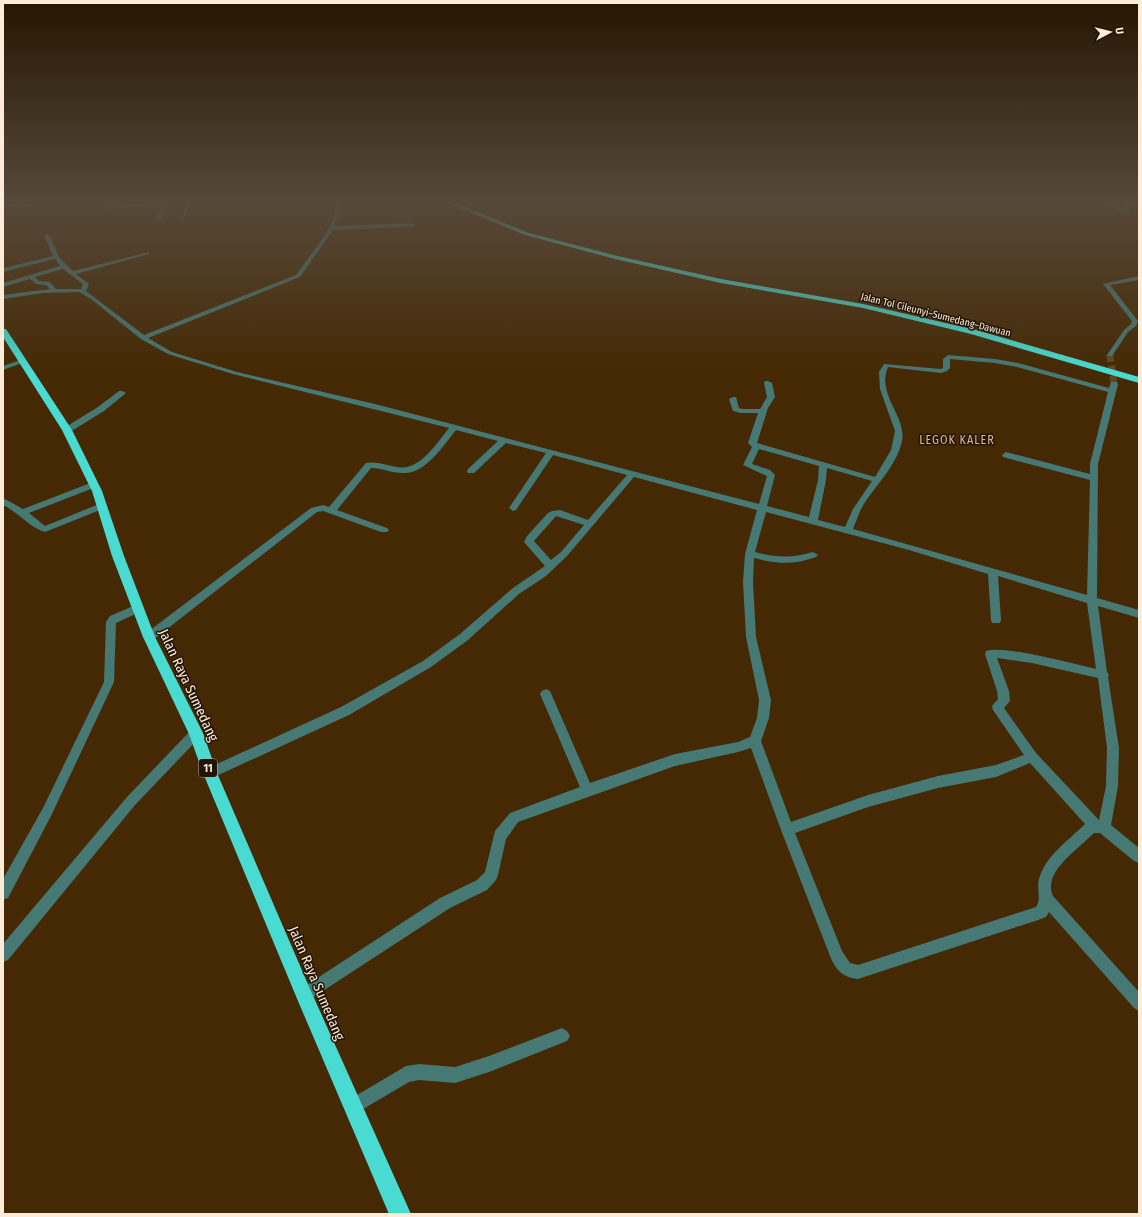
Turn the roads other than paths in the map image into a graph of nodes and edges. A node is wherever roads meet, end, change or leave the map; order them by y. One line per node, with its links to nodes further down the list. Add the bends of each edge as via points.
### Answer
1 (49, 259): 8 (street)
2 (57, 259): 7 (street)
3 (125, 259): 9 (street)
4 (311, 259): 19 (street, via 298,276)
5 (622, 259): 24 (highway, Jalan Tol Cileunyi–Sumedang–Dawuan, via 721,281 870,307 973,332)
6 (643, 259): 23 (highway, Jalan Tol Cileunyi–Sumedang–Dawuan, via 725,277 865,301 975,327)
7 (64, 267): 9 (street); 10 (street)
8 (3, 270)
9 (72, 273): 16 (street, via 86,284)
10 (31, 277): 14 (street); 15 (street, via 38,283 48,283)
11 (1139, 278): 12 (street)
12 (1129, 281): 13 (street); 20 (street, via 1106,284 1135,321)
13 (1139, 283)
14 (3, 285)
15 (54, 290): 16 (street); 17 (street)
16 (83, 292): 19 (street)
17 (3, 297)
18 (3, 331): 21 (highway, Jalan Raya Sumedang / 11)
19 (143, 338): 29 (street, via 170,353 235,373)
20 (1110, 355)
21 (23, 361): 22 (street); 30 (highway, Jalan Raya Sumedang / 11)
22 (3, 368)
23 (1139, 374)
24 (1139, 380)
25 (768, 383): 28 (street, via 771,397)
26 (122, 393): 30 (street)
27 (733, 399): 28 (street, via 736,408 741,411)
28 (764, 411): 32 (street, via 752,443)
29 (454, 427): 31 (street); 45 (street, via 436,449 414,468 404,471 369,465)
30 (67, 430): 40 (highway, Jalan Raya Sumedang / 11)
31 (504, 440): 33 (street); 36 (street)
32 (756, 446): 35 (street); 44 (street, via 747,465 771,475)
33 (551, 452): 37 (street); 43 (street)
34 (1006, 455): 38 (street)
35 (823, 464): 39 (street); 47 (street)
36 (472, 471)
37 (632, 474): 44 (street); 48 (street)
38 (1094, 478): 39 (street, via 1094,464 1113,388 996,361 948,357 946,370 886,366 883,370 882,387 900,437); 55 (street)
39 (878, 480): 50 (street, via 858,507)
40 (93, 485): 42 (highway, Jalan Raya Sumedang / 11); 46 (street)
41 (3, 501): 46 (street)
42 (102, 506): 46 (street, via 46,529); 56 (highway, Jalan Raya Sumedang / 11)
43 (513, 508)
44 (762, 508): 47 (street); 51 (street)
45 (331, 511): 49 (street); 59 (street, via 323,508 314,510)
46 (23, 512)
47 (813, 521): 50 (street)
48 (590, 524): 53 (street); 53 (street, via 560,513 551,515 529,542)
49 (384, 530)
50 (848, 531): 54 (street)
51 (750, 554): 52 (street, via 792,562); 63 (street, via 748,582 751,636 766,700 764,718)
52 (813, 555)
53 (551, 566): 65 (street, via 516,591 464,637 427,664 345,712)
54 (993, 572): 55 (street); 58 (street)
55 (1092, 601): 57 (street); 60 (street)
56 (138, 608): 59 (highway, Jalan Raya Sumedang / 11); 70 (street, via 111,622 109,682 47,812)
57 (1139, 614)
58 (996, 620)
59 (149, 637): 62 (highway, Jalan Raya Sumedang / 11)
60 (1104, 675): 64 (street, via 1032,659 990,654 1003,691 1004,701 998,706 999,710); 67 (street, via 1113,748 1112,786)
61 (546, 694): 66 (street)
62 (196, 733): 65 (highway, Jalan Raya Sumedang / 11); 72 (street, via 131,801)
63 (755, 741): 66 (street, via 676,760); 68 (street)
64 (1032, 757): 67 (street); 68 (street, via 996,771 938,782 868,801)
65 (210, 773): 73 (highway, Jalan Raya Sumedang / 11)
66 (587, 790): 73 (street, via 514,817 500,836 492,876 482,885 445,903)
67 (1100, 827): 69 (street); 71 (street, via 1091,827 1050,868 1044,881)
68 (787, 830): 71 (street, via 837,956 846,970 852,972 1041,912)
69 (1139, 856)
70 (3, 893)
71 (1047, 900): 74 (street)
72 (3, 955)
73 (304, 995): 76 (highway, Jalan Raya Sumedang / 11)
74 (1139, 1003)
75 (562, 1036): 76 (street, via 455,1075 419,1072 406,1074)
76 (353, 1107): 77 (highway, Jalan Raya Sumedang / 11)
77 (400, 1214)

